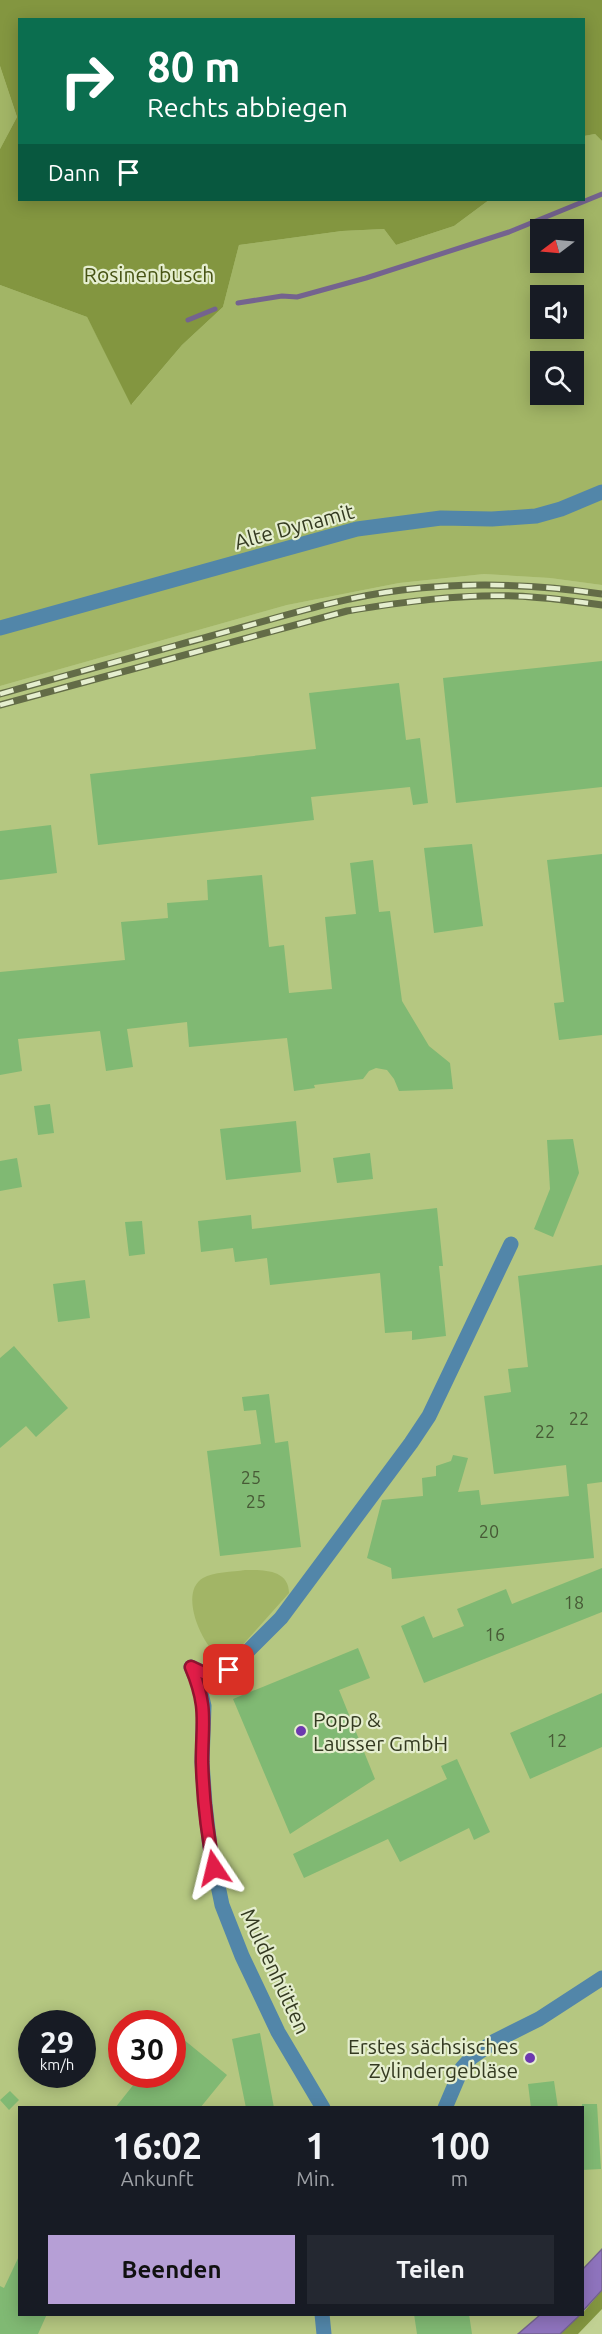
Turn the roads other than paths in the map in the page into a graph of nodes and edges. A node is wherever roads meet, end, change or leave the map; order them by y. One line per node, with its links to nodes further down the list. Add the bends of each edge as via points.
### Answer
1 (602, 492): 2 (street, Alte Dynamit, via 537,516 441,518 357,529)
2 (0, 628)
3 (511, 1244): 5 (street, Muldenhütten, via 428,1419 281,1618 229,1670 210,1676 191,1667 204,1706 205,1804 222,1905 278,2032)
4 (602, 1978): 6 (street, via 472,2057 462,2068)
5 (322, 2106)
6 (446, 2106)
7 (322, 2316): 8 (street)
8 (324, 2334)

